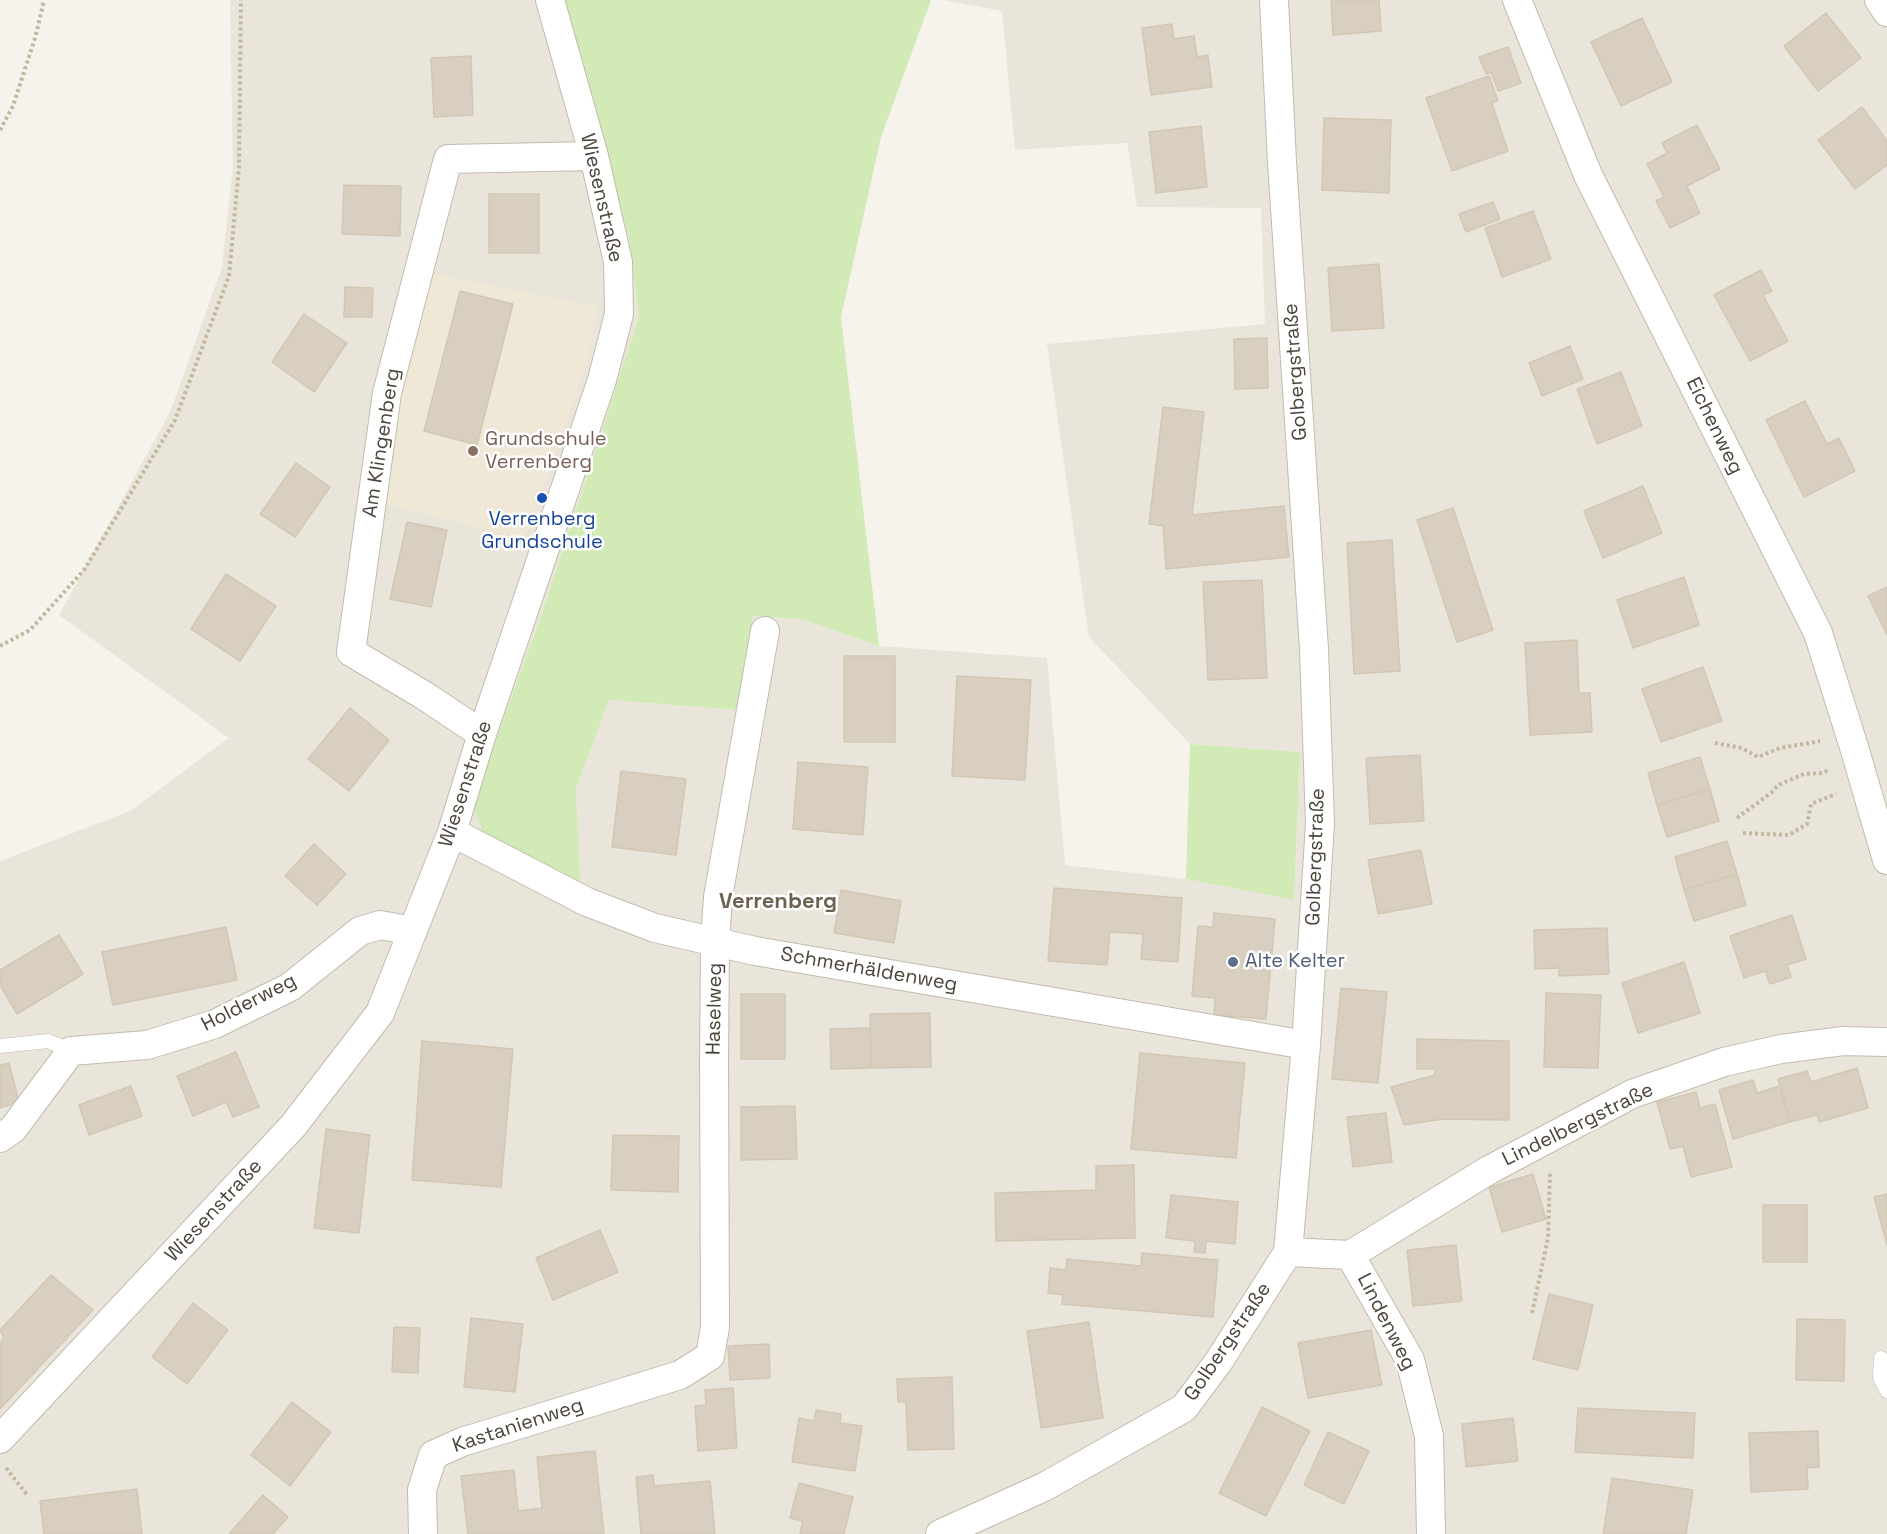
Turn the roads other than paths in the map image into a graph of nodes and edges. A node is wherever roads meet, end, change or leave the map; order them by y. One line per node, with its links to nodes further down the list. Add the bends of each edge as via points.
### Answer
1 (550, 0): 6 (street, Wiesenstraße)
2 (1275, 0): 14 (street, Golbergstraße, via 1317,721 1320,824)
3 (1517, 0): 10 (street, Eichenweg, via 1588,175 1818,633)
4 (1879, 0): 5 (street)
5 (1887, 12)
6 (594, 156): 8 (street, Wiesenstraße, via 618,262 619,314 602,380); 8 (street, Am Klingenberg, via 448,159 387,393 351,652)
7 (765, 631): 12 (street, Haselweg, via 718,897)
8 (482, 734): 9 (street, Wiesenstraße)
9 (452, 832): 11 (street, Wiesenstraße); 12 (street, Schmerhäldenweg, via 587,902 655,928)
10 (1887, 860)
11 (413, 931): 16 (street, Holderweg, via 380,925 360,931 290,987 215,1024 147,1045); 23 (street, Wiesenstraße, via 380,1012 293,1126)
12 (715, 942): 14 (street, Schmerhäldenweg); 21 (street, Haselweg, via 715,1327 710,1356)
13 (1887, 1042): 19 (street, Lindelbergstraße, via 1843,1041 1781,1049 1724,1062 1632,1094 1476,1178)
14 (1306, 1045): 18 (street, Golbergstraße)
15 (0, 1046): 16 (lane, Holderweg, via 48,1041)
16 (71, 1051): 17 (street, via 13,1129)
17 (0, 1138)
18 (1288, 1252): 19 (street); 25 (street, Golbergstraße, via 1220,1361 1184,1408 1044,1487)
19 (1350, 1255): 26 (street, Lindenweg, via 1410,1360 1429,1436)
20 (1881, 1358): 22 (lane, via 1880,1378)
21 (680, 1375): 24 (street, Kastanienweg, via 462,1442 433,1455 422,1490)
22 (1887, 1391)
23 (0, 1439)
24 (423, 1534)
25 (940, 1534)
26 (1431, 1534)

